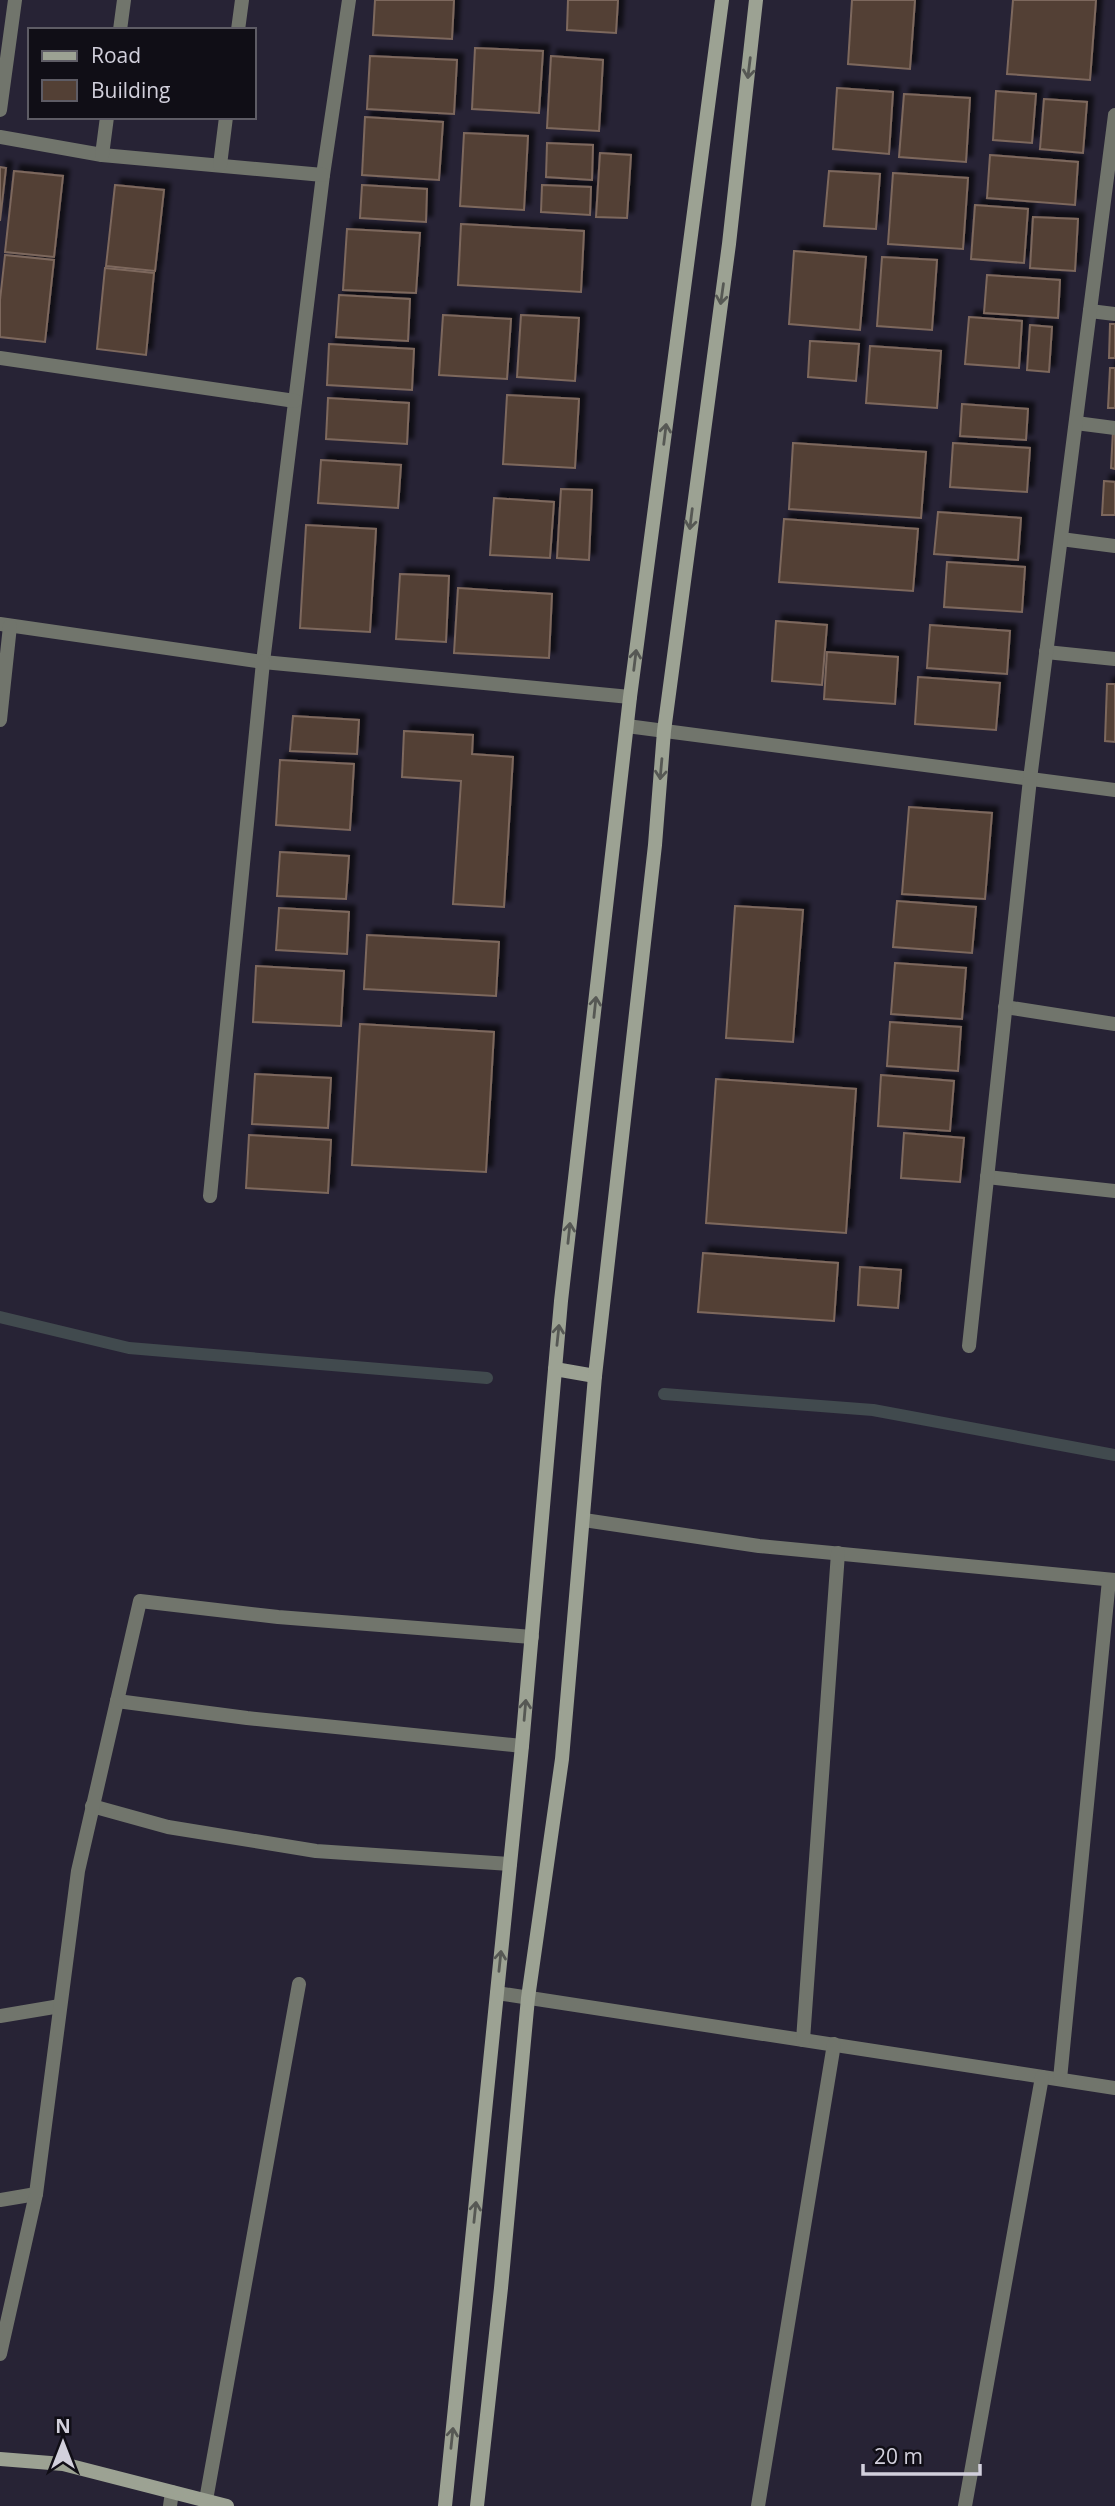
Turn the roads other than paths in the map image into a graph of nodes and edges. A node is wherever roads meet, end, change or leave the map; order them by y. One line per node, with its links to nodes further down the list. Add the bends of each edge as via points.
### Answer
1 (15, 0): 9 (street)
2 (124, 0): 7 (street)
3 (242, 0): 8 (street)
4 (349, 0): 16 (street)
5 (722, 0): 30 (main road, one-way to 5)
6 (757, 0): 33 (main road, one-way to 33)
7 (120, 28)
8 (238, 28)
9 (0, 110)
10 (1115, 115): 17 (street)
11 (107, 119): 14 (street)
12 (226, 119): 15 (street)
13 (0, 137): 14 (street)
14 (102, 155): 15 (street)
15 (220, 166): 16 (street)
16 (323, 175): 21 (street)
17 (1110, 201): 18 (street)
18 (1090, 311): 19 (street); 22 (street)
19 (1115, 314)
20 (0, 358): 21 (street)
21 (295, 401): 29 (street)
22 (1076, 423): 23 (street); 24 (street)
23 (1115, 428)
24 (1061, 539): 25 (street); 27 (street)
25 (1115, 546)
26 (5, 625): 29 (street); 31 (street)
27 (1046, 652): 28 (street); 34 (street)
28 (1115, 659)
29 (263, 662): 30 (street); 40 (street)
30 (630, 696): 32 (main road)
31 (0, 720)
32 (627, 726): 33 (street); 42 (main road, one-way to 32)
33 (664, 731): 34 (street); 43 (main road, one-way to 43)
34 (1030, 779): 35 (street); 36 (street)
35 (1115, 790)
36 (1006, 1007): 37 (street); 38 (street)
37 (1115, 1024)
38 (987, 1177): 39 (street); 41 (street)
39 (1115, 1191)
40 (210, 1196)
41 (969, 1346)
42 (555, 1369): 43 (main road); 47 (main road)
43 (595, 1376): 44 (main road)
44 (584, 1520): 45 (street); 54 (main road, via 562,1759)
45 (838, 1553): 46 (street); 57 (street)
46 (1112, 1580): 60 (street)
47 (532, 1637): 48 (street, via 140,1601); 49 (main road, one-way to 47)
48 (117, 1701): 49 (street); 50 (street)
49 (522, 1746): 51 (main road)
50 (92, 1806): 51 (street, via 168,1827 316,1851); 55 (street, via 78,1871)
51 (510, 1864): 53 (main road, one-way to 51)
52 (299, 1984): 67 (street)
53 (497, 1993): 54 (street); 69 (main road, one-way to 53)
54 (528, 1998): 57 (street); 70 (main road)
55 (60, 2006): 56 (street); 62 (street)
56 (0, 2016)
57 (803, 2040): 58 (street)
58 (834, 2044): 59 (street); 71 (street)
59 (1042, 2077): 60 (street); 72 (street)
60 (1060, 2079): 61 (street)
61 (1115, 2088)
62 (36, 2194): 63 (street); 64 (street)
63 (0, 2200)
64 (0, 2354)
65 (0, 2459): 66 (main road, via 63,2464)
66 (171, 2499): 67 (main road)
67 (206, 2500): 68 (main road)
68 (228, 2506)
69 (445, 2506)
70 (477, 2506)
71 (758, 2506)
72 (965, 2506)

